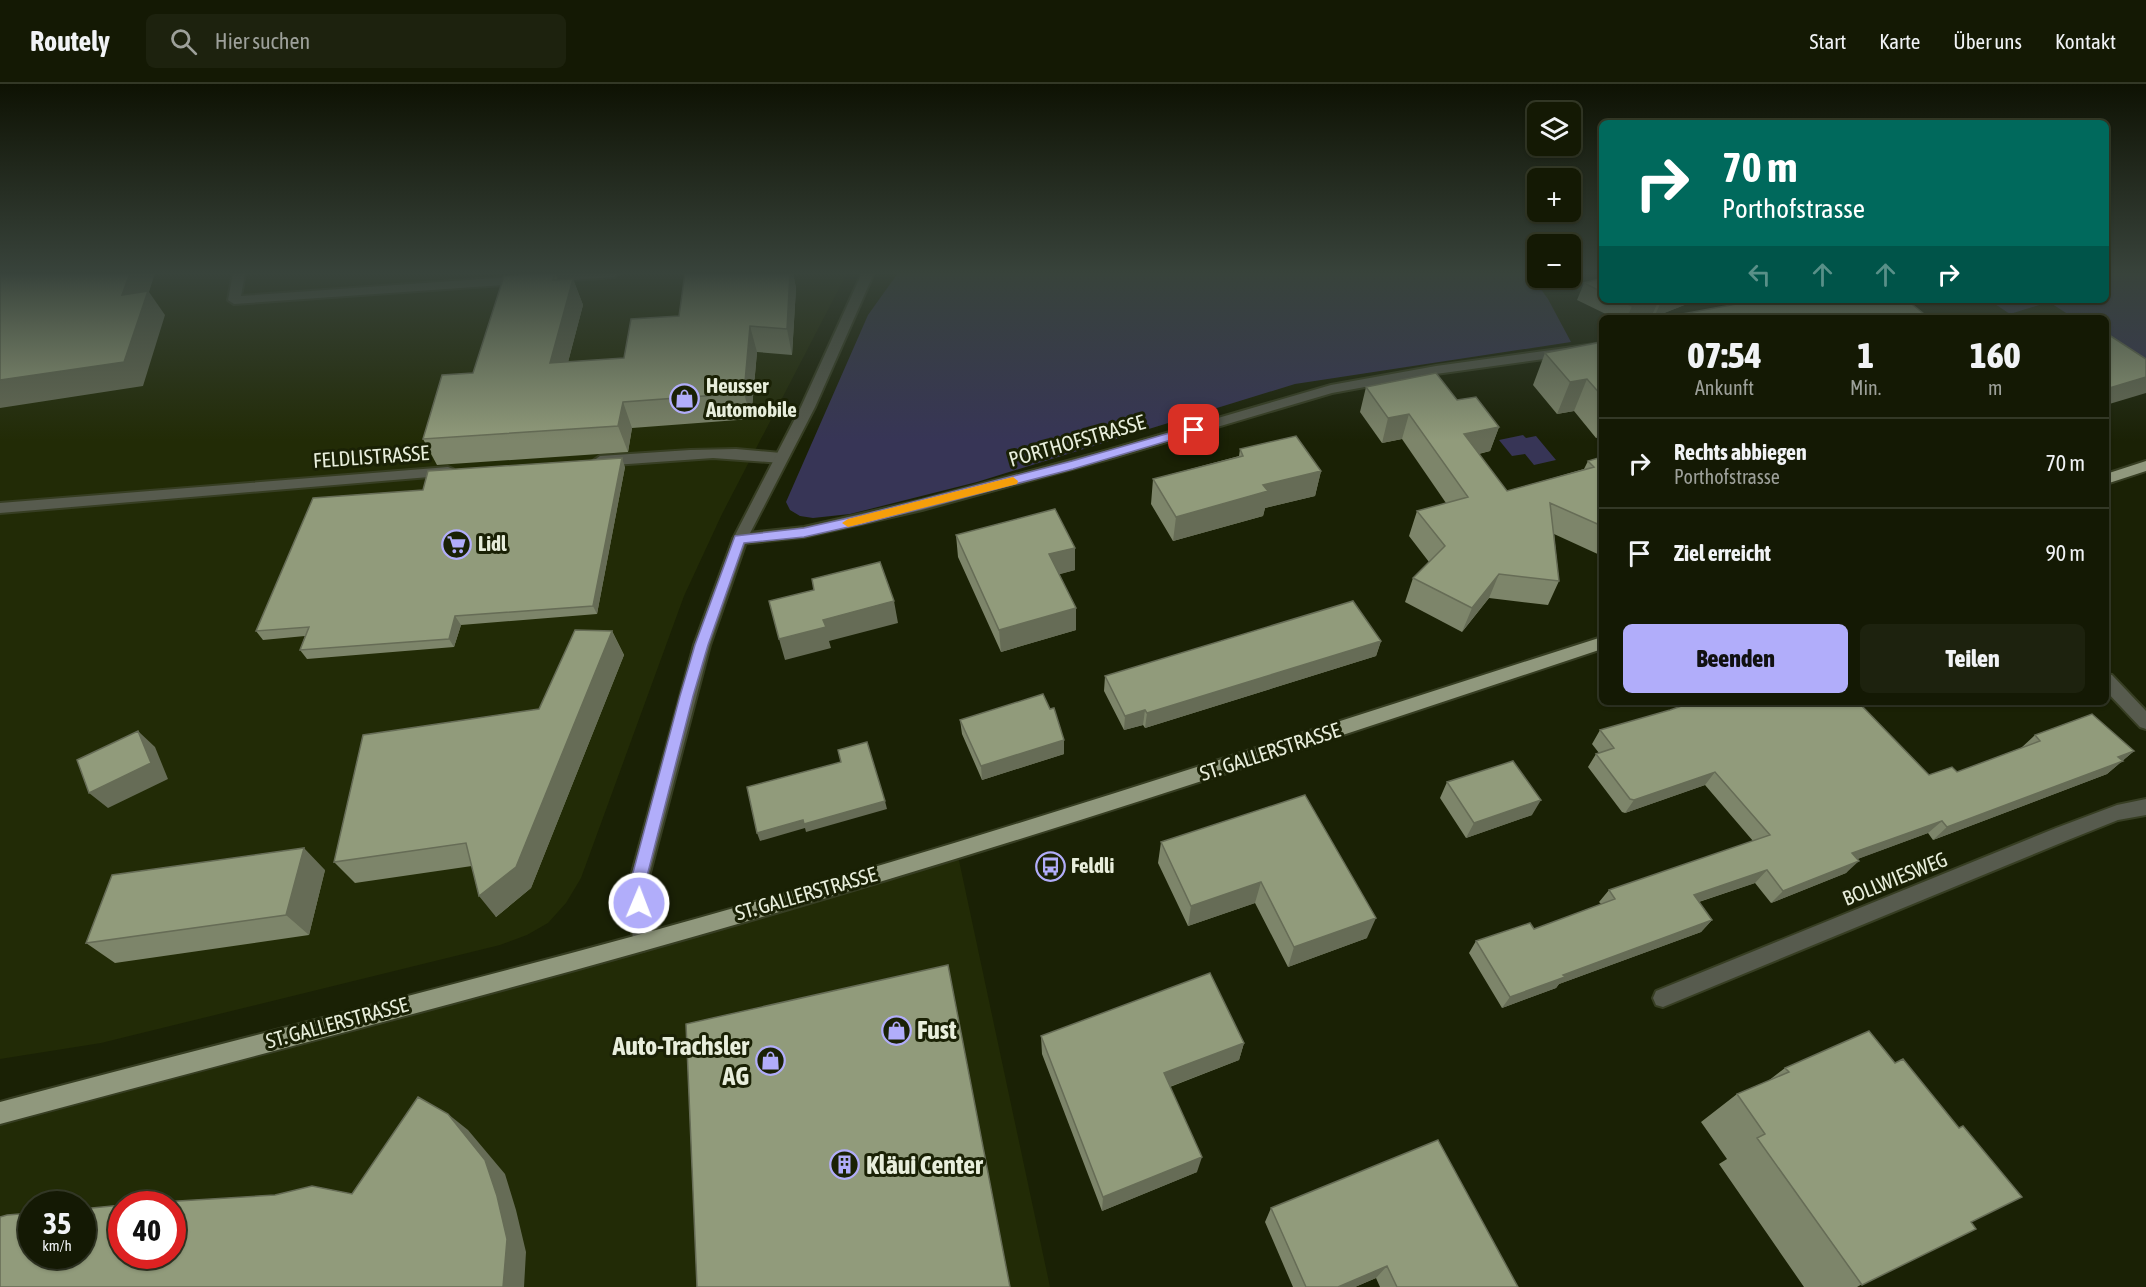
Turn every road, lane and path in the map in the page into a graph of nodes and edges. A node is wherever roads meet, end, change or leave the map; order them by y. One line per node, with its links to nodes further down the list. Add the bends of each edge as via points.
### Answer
1 (843, 329): 3 (street)
2 (1599, 347): 9 (street, PORTHOFSTRASSE, via 1331,389 922,505 804,532)
3 (781, 458): 4 (street, via 696,454); 9 (street)
4 (583, 462)
5 (2146, 466): 7 (main road)
6 (461, 471): 8 (street, FELDLISTRASSE)
7 (2109, 478)
8 (0, 508)
9 (740, 539): 14 (street, via 694,670 638,884)
10 (1599, 644): 14 (main road, ST. GALLERSTRASSE, via 1039,825)
11 (2109, 683): 12 (street)
12 (2146, 723)
13 (2146, 807): 15 (street, BOLLWIESWEG, via 2117,813 2062,834)
14 (643, 942): 16 (main road, ST. GALLERSTRASSE)
15 (1663, 998)
16 (0, 1113)

